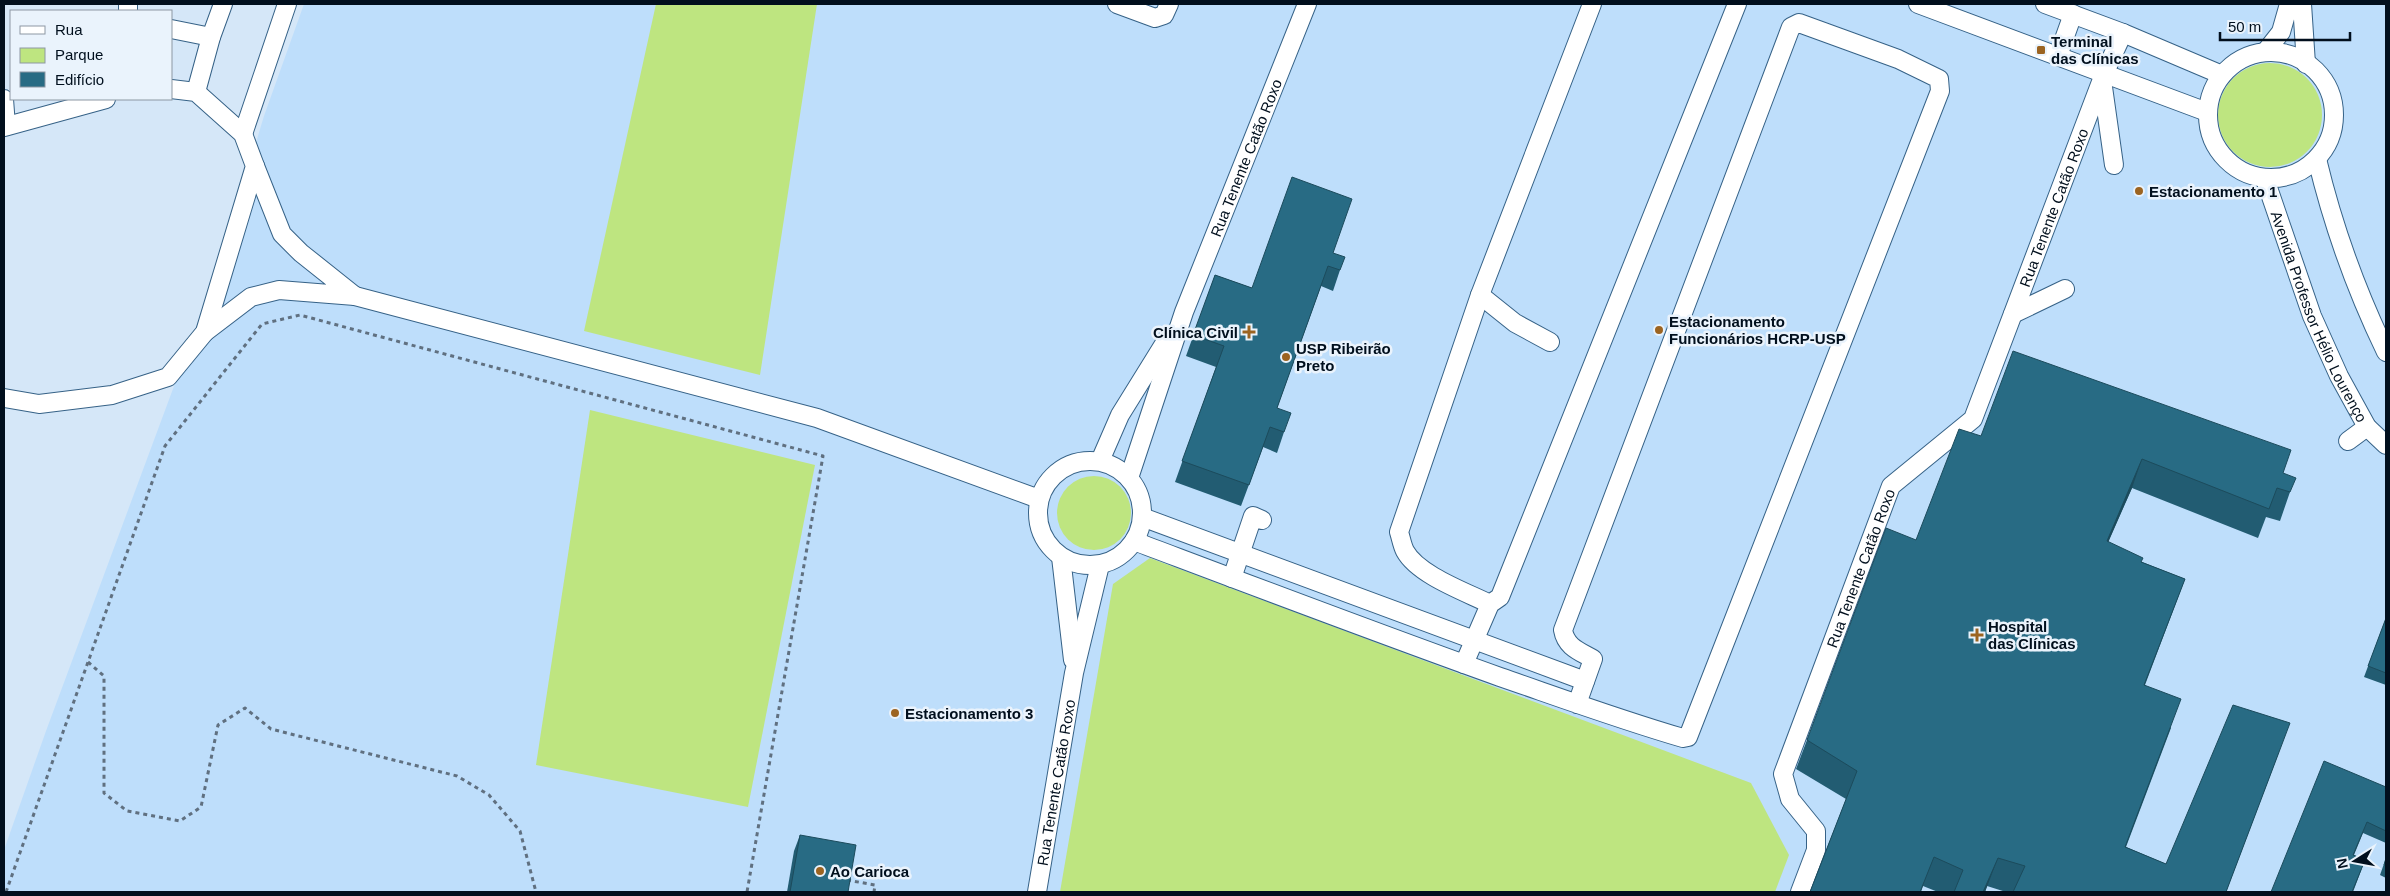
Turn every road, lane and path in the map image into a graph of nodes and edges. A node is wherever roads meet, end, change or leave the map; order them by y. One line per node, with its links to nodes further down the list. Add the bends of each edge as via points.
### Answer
1 (223, 4): 15 (street)
2 (287, 4): 27 (street)
3 (1117, 4): 4 (street, via 1155,18 1164,15)
4 (1169, 4)
5 (1307, 4): 35 (street, Rua Tenente Catão Roxo)
6 (1592, 4): 34 (street)
7 (1737, 4): 56 (street, via 1500,597)
8 (1918, 4): 17 (street)
9 (2045, 4): 12 (street)
10 (2289, 4): 16 (street, via 2281,32)
11 (2302, 4): 18 (street)
12 (2072, 14): 14 (street); 17 (street)
13 (172, 29): 15 (street)
14 (2123, 33): 19 (street); 20 (street, Rua Tenente Catão Roxo)
15 (211, 37): 22 (street)
16 (2266, 51): 18 (street, via 2286,54); 19 (street, via 2240,59)
17 (2058, 56): 20 (street)
18 (2306, 64): 28 (street, via 2319,74 2332,98 2334,120 2331,134)
19 (2222, 75): 25 (street, via 2211,92)
20 (2103, 77): 25 (street); 29 (street); 36 (street, Rua Tenente Catão Roxo)
21 (172, 89): 22 (street)
22 (196, 92): 27 (street)
23 (4, 99): 26 (street)
24 (102, 100): 26 (street)
25 (2207, 112): 31 (street, via 2210,134 2220,153 2236,168)
26 (5, 127)
27 (243, 134): 30 (street)
28 (2317, 159): 31 (street, via 2302,171 2284,178); 39 (street, via 2329,209 2364,305)
29 (2114, 165)
30 (255, 166): 33 (street, via 282,234); 37 (street)
31 (2265, 179): 41 (street, Avenida Professor Hélio Lourenço, via 2312,316)
32 (2065, 289): 36 (street)
33 (355, 296): 37 (street, via 279,290 251,297); 46 (street, via 817,418)
34 (1480, 296): 38 (street, via 1515,323); 56 (street, via 1399,532 1404,550 1413,562)
35 (1184, 312): 44 (street, Rua Tenente Catão Roxo, via 1120,415); 45 (street, Rua Tenente Catão Roxo)
36 (2013, 314): 73 (street, Rua Tenente Catão Roxo, via 1973,419 1891,486 1783,774 1790,798 1816,831 1816,850)
37 (204, 332): 40 (street, via 168,378 112,395 38,404)
38 (1550, 342)
39 (2386, 352)
40 (4, 398)
41 (2367, 427): 42 (street); 43 (street, Avenida Professor Hélio Lourenço)
42 (2348, 441)
43 (2386, 445)
44 (1100, 461): 45 (street); 46 (street, via 1080,462 1062,469 1048,482)
45 (1129, 478): 47 (street, via 1137,490)
46 (1039, 499): 51 (street, via 1041,532)
47 (1142, 516): 49 (street); 50 (street)
48 (1262, 520): 50 (street, via 1253,516)
49 (1134, 541): 52 (street, via 1126,552); 53 (street)
50 (1240, 553): 53 (street); 54 (street)
51 (1061, 557): 52 (street, via 1080,565); 64 (street, Rua Tenente Catão Roxo)
52 (1100, 565): 64 (street, Rua Tenente Catão Roxo)
53 (1232, 578): 57 (street)
54 (1318, 582): 55 (street); 57 (street)
55 (1351, 594): 58 (street); 59 (street)
56 (1490, 604): 61 (street)
57 (1309, 608): 59 (street)
58 (1399, 612): 60 (street); 61 (street)
59 (1341, 620): 60 (street)
60 (1390, 638): 63 (street)
61 (1475, 638): 63 (street); 65 (street)
62 (88, 662): 68 (path); 69 (path, via 104,676 104,793 127,811 180,821 201,807 218,725 245,708 271,730 457,776 489,795 520,831); 70 (path, via 165,446 262,324 300,314 824,456)
63 (1464, 664): 66 (street)
64 (1074, 673): 72 (street, Rua Tenente Catão Roxo)
65 (1585, 681): 66 (street); 66 (street, via 1593,659 1569,646 1563,630 1791,27 1799,23 1898,59 1939,80 1940,91 1688,737 1648,728)
66 (1577, 704)
67 (847, 880): 71 (path, via 875,885)
68 (6, 892)
69 (536, 892)
70 (747, 892)
71 (874, 892)
72 (1036, 892)
73 (1800, 892)

